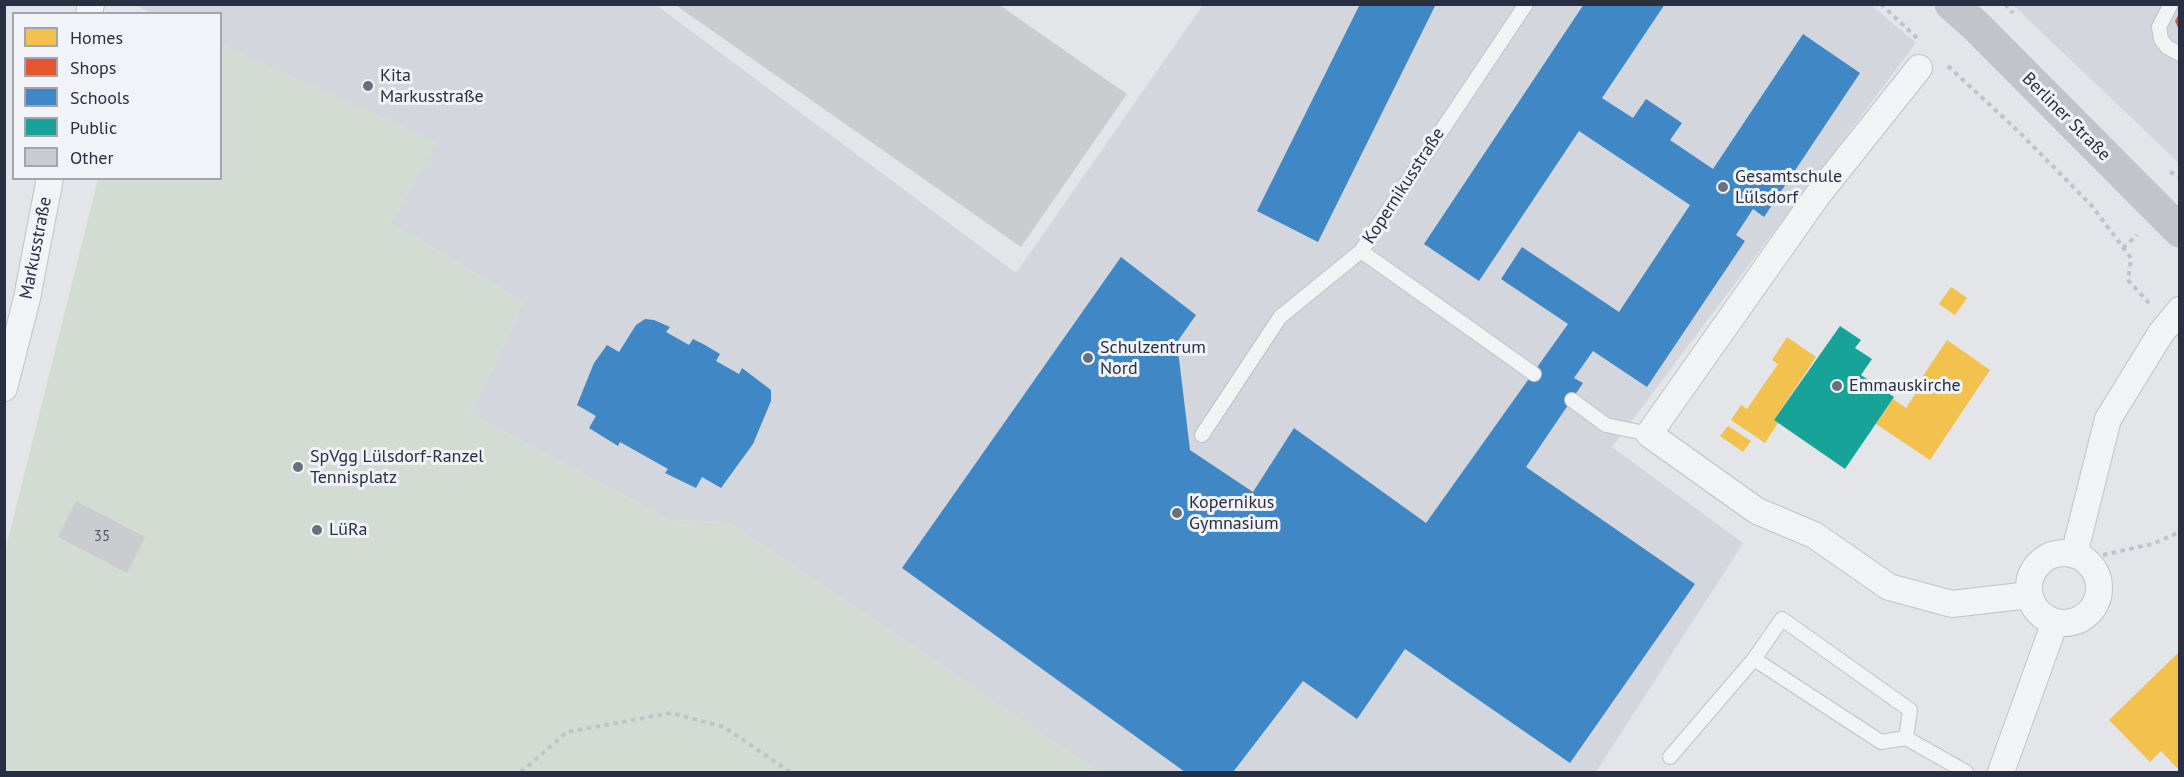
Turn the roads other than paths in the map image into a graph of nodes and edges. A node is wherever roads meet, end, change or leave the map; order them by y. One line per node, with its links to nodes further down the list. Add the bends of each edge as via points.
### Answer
1 (1526, 4): 8 (lane, Kopernikusstraße)
2 (1951, 4): 7 (street, Berliner Straße)
3 (2171, 4): 4 (lane, via 2159,27 2161,39)
4 (2180, 54)
5 (1928, 57): 13 (street, via 1817,196)
6 (50, 180): 11 (street, Markusstraße, via 27,298)
7 (2180, 231)
8 (1361, 251): 10 (lane, Kopernikusstraße); 14 (lane, via 1280,317)
9 (2174, 317): 15 (street, via 2108,419)
10 (1534, 374)
11 (4, 388)
12 (1572, 400): 13 (lane, via 1606,425)
13 (1650, 434): 16 (street, via 1756,511 1814,535 1889,587 1952,604)
14 (1202, 435)
15 (2080, 557): 16 (street, via 2054,554 2044,559 2031,574); 17 (street, via 2098,580 2095,603 2079,620)
16 (2029, 595): 17 (street, via 2043,617)
17 (2055, 622): 22 (street)
18 (1754, 659): 19 (lane, via 1881,742); 19 (lane, via 1782,619 1910,710); 20 (lane)
19 (1906, 738): 21 (lane)
20 (1670, 757)
21 (1966, 772)
22 (2001, 772)

